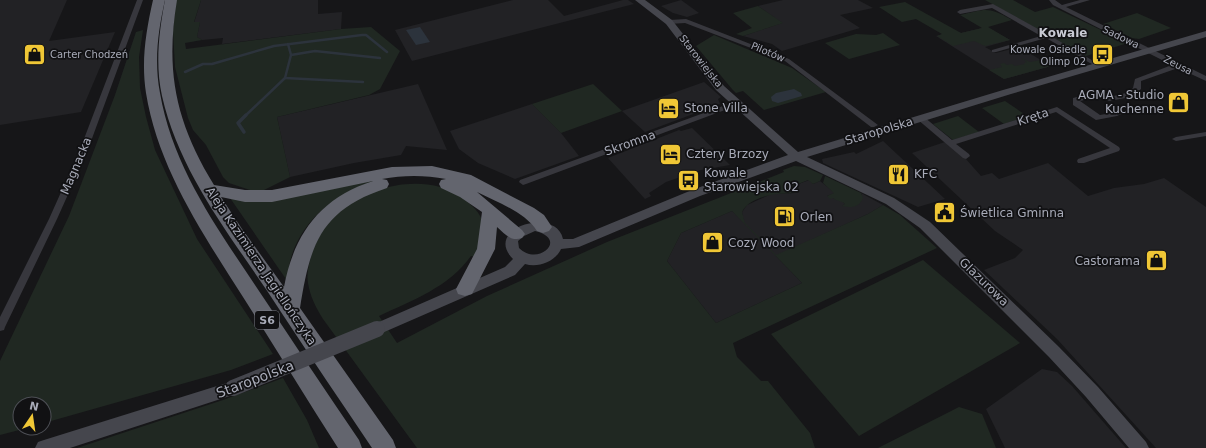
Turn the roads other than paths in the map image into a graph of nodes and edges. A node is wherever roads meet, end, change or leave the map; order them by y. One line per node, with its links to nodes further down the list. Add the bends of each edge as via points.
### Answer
1 (140, 0): 36 (street, Magnacka, via 83,152)
2 (159, 0): 37 (highway, Aleja Kazimierza Jagiellończyka / S6, via 149,55 156,114 166,146 193,202 212,234)
3 (172, 0): 28 (highway, Aleja Kazimierza Jagiellończyka / S6, via 165,29 164,49 169,95 191,156)
4 (639, 0): 9 (main road, Starowiejska)
5 (1052, 0): 7 (street, Sadowa)
6 (1087, 0): 7 (street)
7 (1061, 8): 13 (street, Sadowa)
8 (960, 12): 11 (street, via 993,6)
9 (669, 22): 17 (main road, Starowiejska, via 707,73); 20 (street, Pilotów, via 686,21 787,60)
10 (1206, 34): 13 (main road, Staropolska)
11 (1047, 36): 12 (street); 15 (street)
12 (994, 50)
13 (1150, 50): 14 (street, Zeusa); 15 (main road, Staropolska)
14 (1179, 65): 16 (street, Zeusa); 18 (street, via 1137,80 1137,89 1128,95 1109,99 1103,95 1092,94 1076,100 1076,103 1099,118)
15 (1099, 66): 19 (main road, Staropolska)
16 (1206, 79)
17 (738, 104): 24 (main road, Starowiejska); 27 (street, Skromna)
18 (1117, 114)
19 (921, 119): 23 (street); 24 (main road, Staropolska)
20 (874, 125)
21 (1206, 134): 22 (street)
22 (1176, 139)
23 (951, 143): 25 (street); 26 (street, Kręta, via 1057,109 1116,149)
24 (797, 156): 32 (main road, Staropolska, via 696,193 582,241 568,245); 40 (main road, Glazurowa, via 890,201 925,225 1054,352)
25 (966, 156)
26 (1081, 161)
27 (523, 182)
28 (209, 190): 30 (highway, via 245,196 272,196 392,172 432,171 464,179 496,195 538,219); 35 (highway, Aleja Kazimierza Jagiellończyka / S6, via 247,250)
29 (490, 212): 31 (highway); 34 (highway, via 486,248); 35 (highway, via 464,191 430,180 396,181 362,190 330,210 308,238 299,260)
30 (543, 227): 31 (main road, via 528,227); 32 (main road, via 554,233 558,238)
31 (516, 234): 33 (main road, via 512,239 512,250)
32 (558, 244): 33 (main road, via 555,250 544,258)
33 (522, 258): 34 (main road, Staropolska, via 510,271)
34 (465, 289): 38 (main road, Staropolska, bridge, via 234,388)
35 (290, 310): 39 (highway, Aleja Kazimierza Jagiellończyka / S6)
36 (0, 327)
37 (346, 444)
38 (44, 448)
39 (385, 448)
40 (1140, 448)

